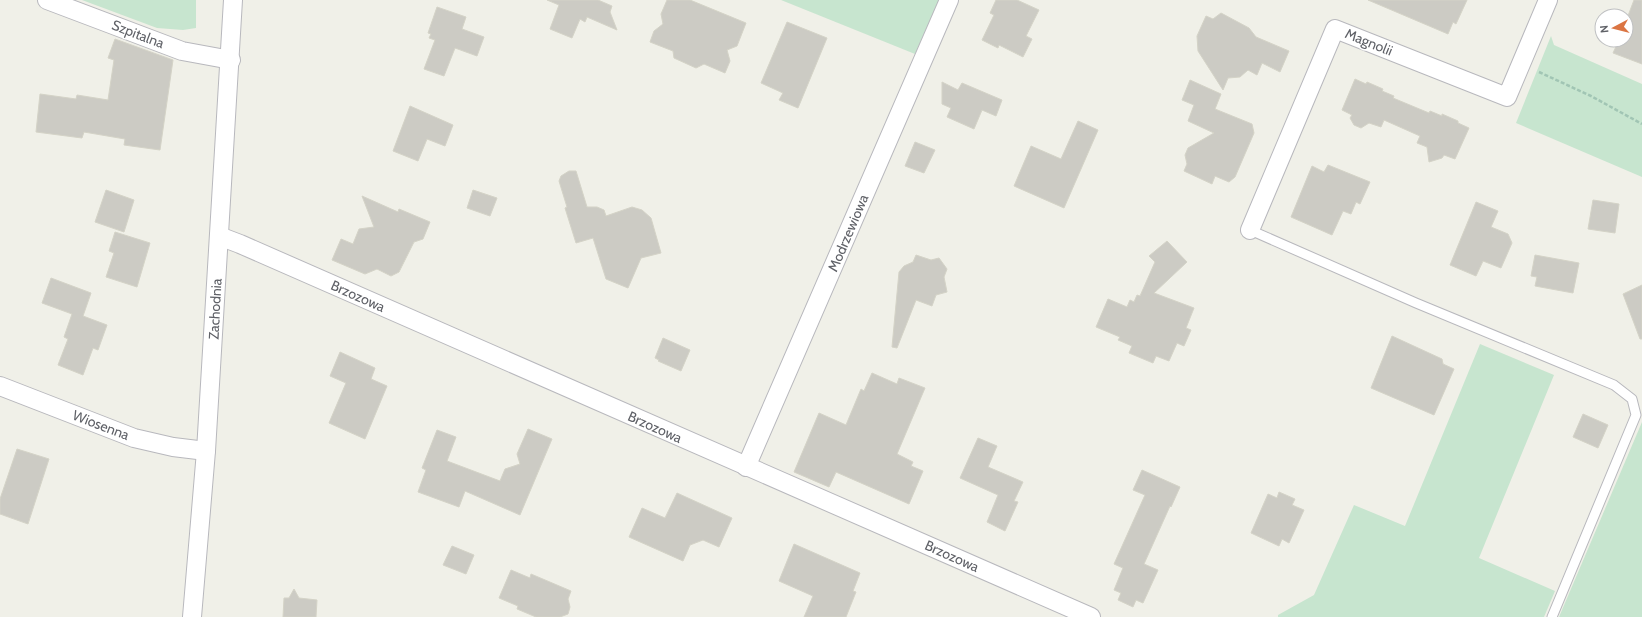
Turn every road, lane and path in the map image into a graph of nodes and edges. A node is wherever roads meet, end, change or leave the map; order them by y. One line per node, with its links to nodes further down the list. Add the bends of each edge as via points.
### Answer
1 (47, 0): 5 (street, Szpitalna, via 182,51)
2 (233, 0): 5 (street, Zachodnia)
3 (949, 0): 12 (street, Modrzewiowa)
4 (1548, 0): 6 (street, Magnolii)
5 (231, 60): 9 (street, Zachodnia)
6 (1521, 64): 7 (path, via 1591,96); 8 (street, Magnolii, via 1507,97 1335,29)
7 (1642, 124)
8 (1250, 230): 15 (lane, via 1416,303 1614,385 1632,399 1636,415)
9 (219, 236): 11 (street, Zachodnia); 12 (street, Brzozowa)
10 (0, 386): 11 (street, Wiosenna, via 134,438)
11 (206, 451): 13 (street, Zachodnia)
12 (746, 467): 14 (street, Brzozowa)
13 (192, 617)
14 (1091, 617)
15 (1552, 617)

